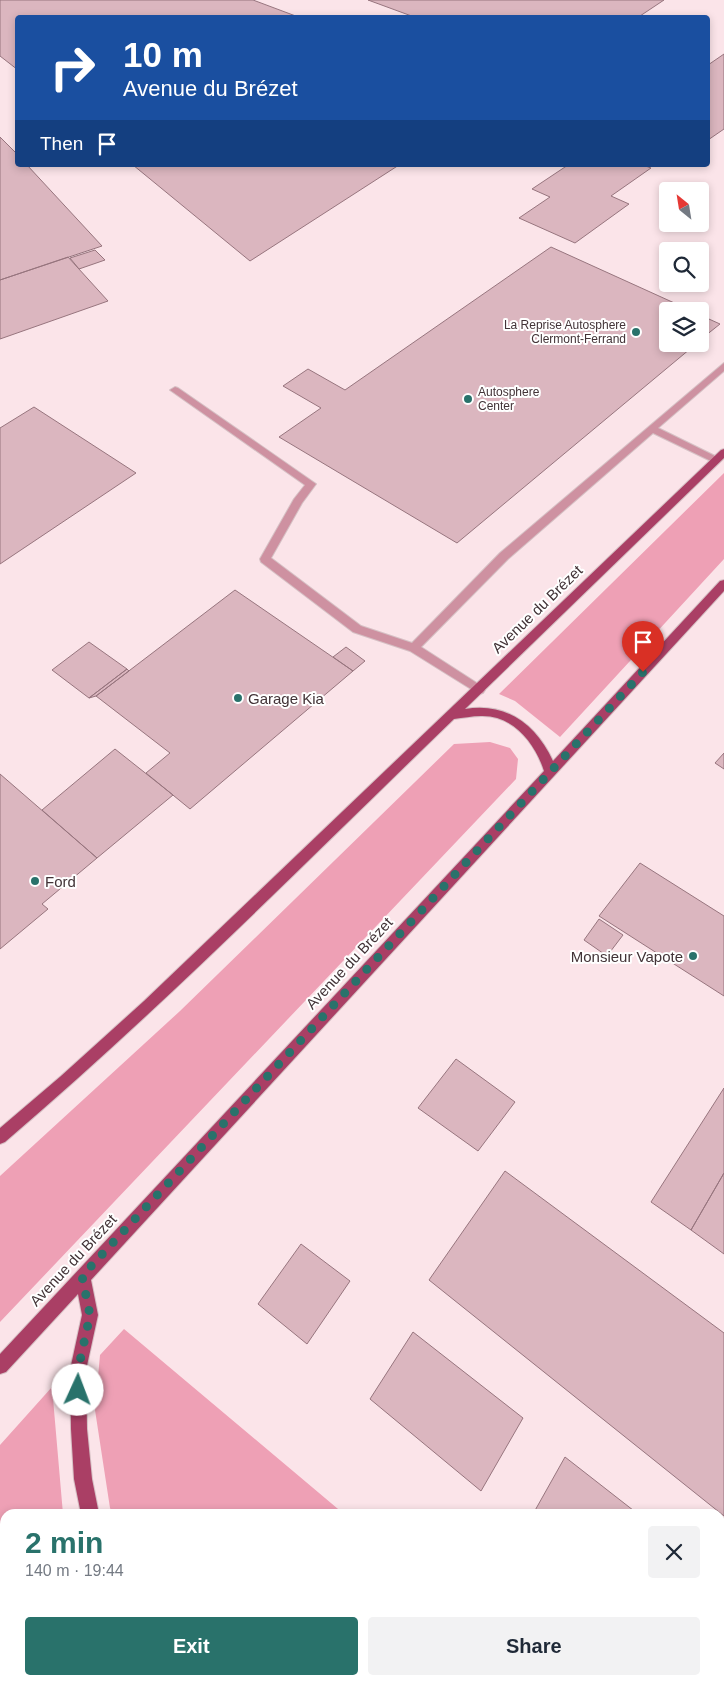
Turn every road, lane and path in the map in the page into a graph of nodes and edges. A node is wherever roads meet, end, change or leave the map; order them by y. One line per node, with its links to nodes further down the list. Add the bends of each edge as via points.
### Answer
1 (724, 366): 3 (lane)
2 (175, 390): 6 (lane, via 311,484 265,559 357,629)
3 (653, 429): 4 (lane); 6 (lane, via 504,556)
4 (720, 456): 7 (main road, Avenue du Brézet)
5 (724, 584): 9 (main road, Avenue du Brézet)
6 (414, 648): 7 (lane)
7 (479, 690): 8 (main road, Avenue du Brézet)
8 (452, 715): 9 (main road, via 483,711 503,715 519,724 535,738 546,754); 10 (main road, Avenue du Brézet, via 149,1005)
9 (550, 772): 11 (main road, Avenue du Brézet)
10 (0, 1137)
11 (82, 1276): 12 (main road, Avenue du Brézet); 13 (main road, via 90,1315 78,1370 79,1429)
12 (0, 1366)
13 (89, 1509)

